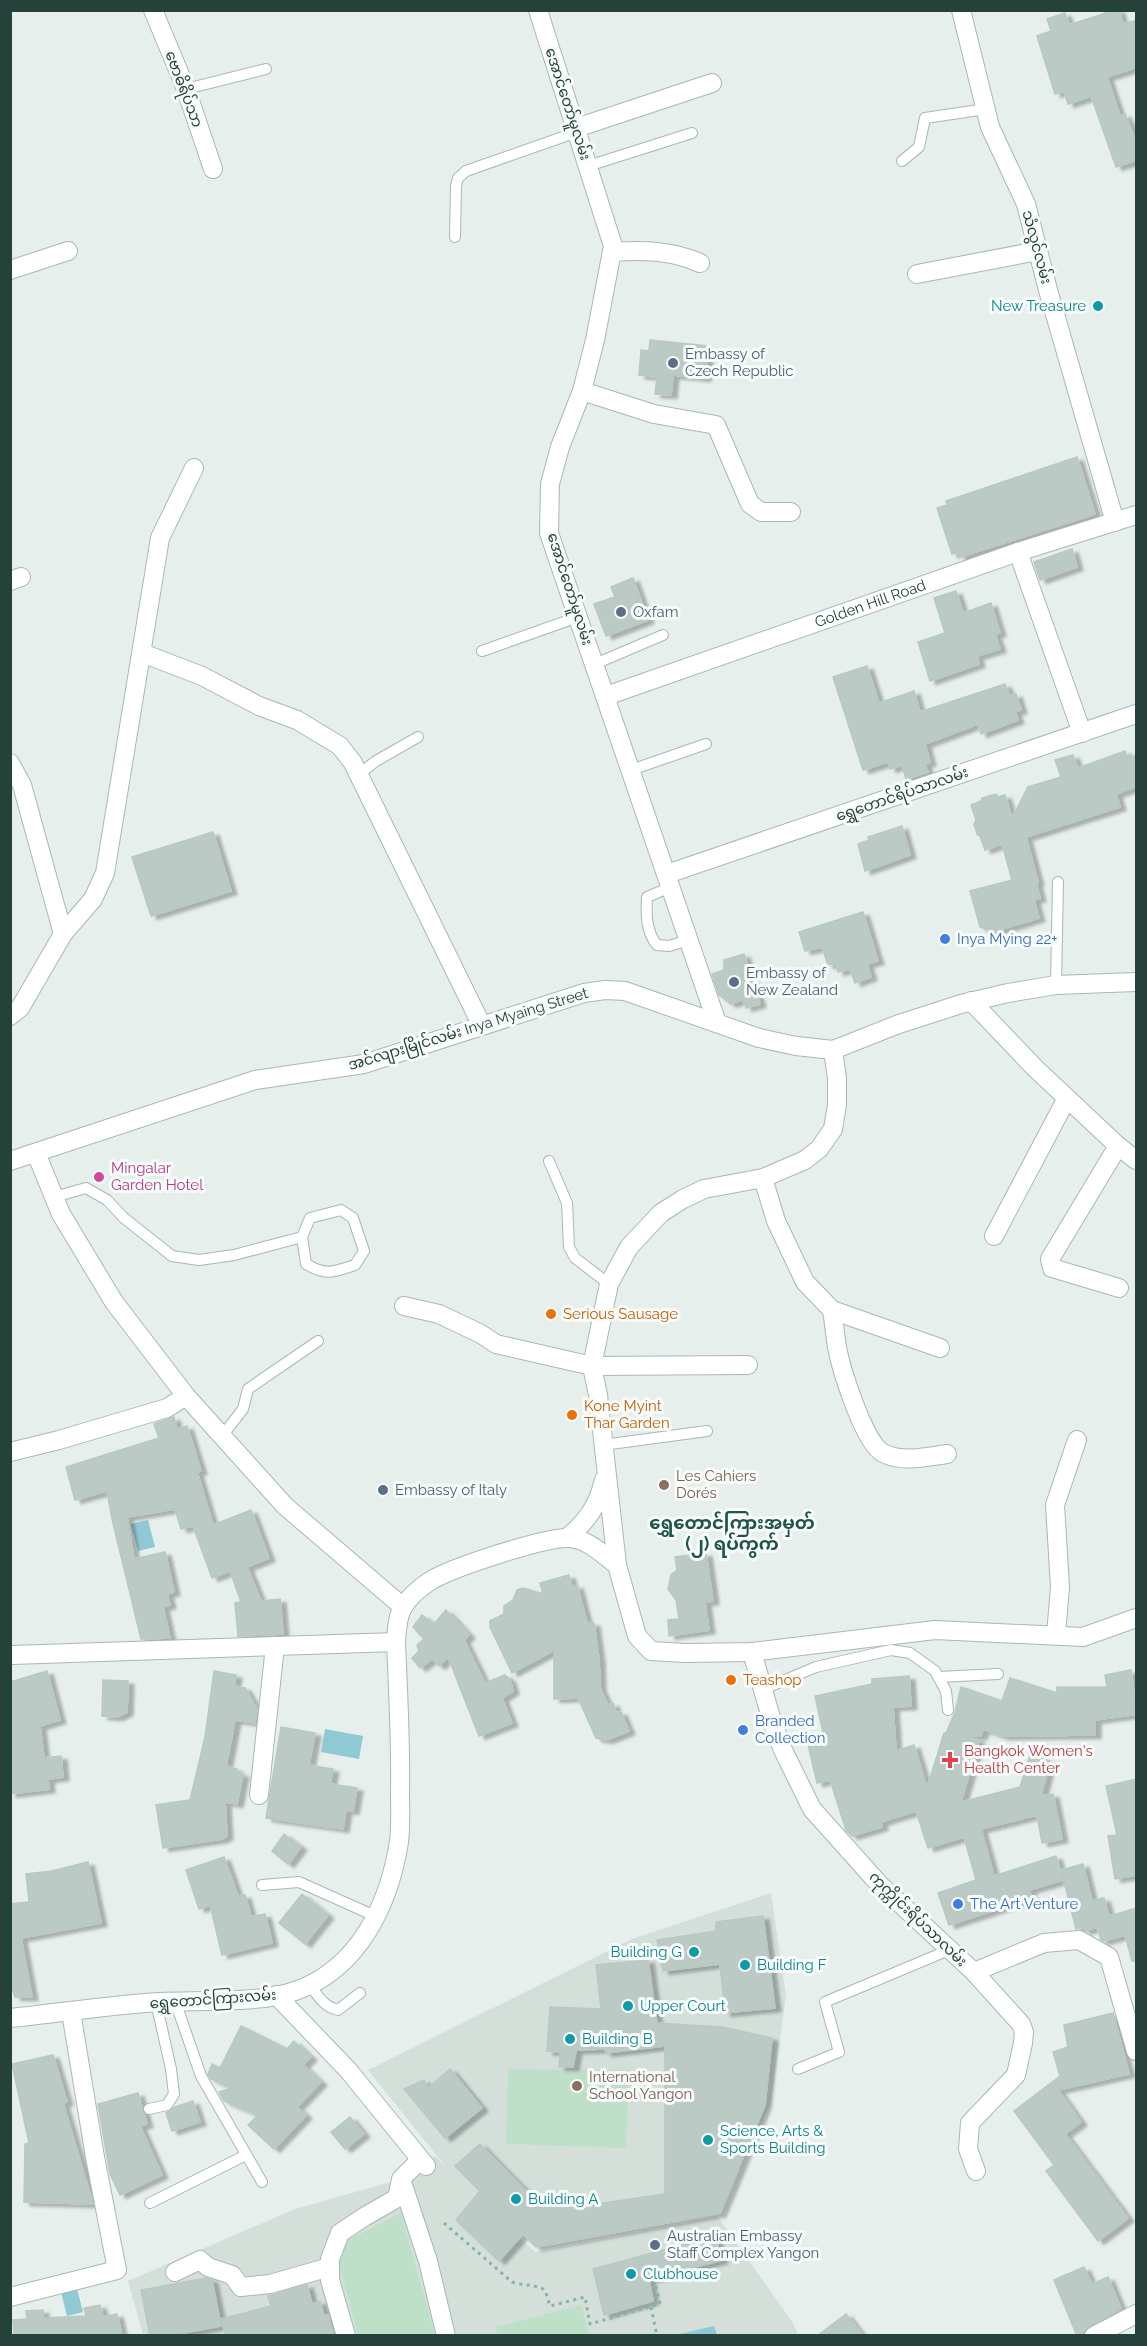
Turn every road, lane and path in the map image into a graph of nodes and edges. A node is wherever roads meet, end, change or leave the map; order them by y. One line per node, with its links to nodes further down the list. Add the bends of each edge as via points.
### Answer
1 (153, 10): 6 (street, ဗောဓိရိပ်သာ)
2 (538, 10): 8 (street, အောင်တော်မူလမ်း)
3 (962, 10): 7 (street, သံလွင်လမ်း)
4 (266, 69): 6 (lane)
5 (712, 83): 8 (street)
6 (186, 89): 12 (street, ဗောဓိရိပ်သာ)
7 (986, 109): 10 (lane, via 925,118 919,147); 15 (street, သံလွင်လမ်း, via 990,127 1026,204)
8 (577, 130): 11 (street, အောင်တော်မူလမ်း); 13 (lane, via 465,171 458,177)
9 (692, 133): 11 (lane)
10 (902, 161)
11 (588, 166): 16 (street, အောင်တော်မူလမ်း)
12 (213, 169)
13 (455, 237)
14 (68, 251): 18 (street)
15 (1038, 251): 19 (street); 24 (street, သံလွင်လမ်း)
16 (612, 252): 17 (street, via 648,250 682,255); 20 (street, အောင်တော်မူလမ်း)
17 (700, 263)
18 (10, 270)
19 (917, 274)
20 (582, 391): 22 (street, via 654,414 716,425 750,504 761,512); 26 (street, အောင်တော်မူလမ်း, via 550,484 549,533)
21 (194, 468): 29 (street, via 160,538)
22 (791, 512)
23 (1137, 515): 24 (street, Golden Hill Road)
24 (1115, 522): 25 (street, Golden Hill Road)
25 (1018, 552): 31 (street, Golden Hill Road); 33 (street)
26 (578, 617): 28 (lane); 30 (street, အောင်တော်မူလမ်း)
27 (663, 635): 30 (lane)
28 (482, 651)
29 (142, 653): 38 (street, via 297,720 340,746); 41 (street, via 105,873 93,899)
30 (594, 664): 31 (street, အောင်တော်မူလမ်း)
31 (606, 696): 37 (street, အောင်တော်မူလမ်း)
32 (1137, 714): 33 (street, ရွှေတောင်ရိပ်သာလမ်း)
33 (1082, 732): 39 (street, ရွှေတောင်ရိပ်သာလမ်း)
34 (418, 737): 38 (lane, via 376,760)
35 (706, 744): 37 (lane)
36 (10, 763): 41 (street, via 22,784)
37 (631, 770): 39 (street, အောင်တော်မူလမ်း)
38 (358, 775): 48 (street)
39 (669, 880): 42 (street, အောင်တော်မူလမ်း); 42 (lane, via 647,897 651,938 657,945 669,946)
40 (1058, 882): 44 (lane)
41 (63, 934): 46 (street, via 20,1008)
42 (689, 940): 47 (street, အောင်တော်မူလမ်း)
43 (1137, 982): 44 (street, အင်လျားမြိုင်လမ်း Inya Myaing Street)
44 (1056, 985): 45 (street, အင်လျားမြိုင်လမ်း Inya Myaing Street)
45 (971, 1001): 49 (street, အင်လျားမြိုင်လမ်း Inya Myaing Street); 50 (street)
46 (10, 1016)
47 (717, 1023): 48 (street, အင်လျားမြိုင်လမ်း Inya Myaing Street, via 625,991 605,990); 49 (street, အင်လျားမြိုင်လမ်း Inya Myaing Street, via 759,1038)
48 (481, 1024): 52 (street, အင်လျားမြိုင်လမ်း Inya Myaing Street, via 364,1064 255,1080)
49 (833, 1050): 56 (street, via 837,1105 833,1129 819,1149 805,1160)
50 (1067, 1098): 51 (street); 58 (street)
51 (1118, 1146): 53 (street); 61 (street, via 1049,1264)
52 (36, 1153): 54 (street, အင်လျားမြိုင်လမ်း Inya Myaing Street); 57 (street)
53 (1137, 1160)
54 (10, 1161)
55 (549, 1161): 60 (lane, via 567,1203 569,1247 575,1258)
56 (763, 1178): 60 (street, via 704,1189 661,1214 630,1247); 63 (street, via 776,1221 805,1282)
57 (54, 1197): 59 (lane, via 87,1188 107,1200 172,1256 199,1260 234,1255); 68 (street, via 114,1302)
58 (994, 1236)
59 (302, 1237): 59 (lane, via 310,1218 341,1210 353,1218 364,1251 354,1265 320,1272 306,1264)
60 (609, 1284): 67 (street)
61 (1119, 1288)
62 (404, 1306): 67 (street, via 439,1314 496,1344)
63 (832, 1310): 65 (street); 74 (street, via 837,1350 874,1448 907,1460)
64 (318, 1341): 70 (lane, via 248,1389 243,1409)
65 (940, 1348)
66 (748, 1365): 67 (street)
67 (592, 1366): 72 (street)
68 (186, 1396): 70 (street); 73 (street, via 167,1408)
69 (707, 1431): 72 (lane)
70 (222, 1436): 79 (street)
71 (1077, 1440): 80 (street, via 1055,1505 1060,1587)
72 (603, 1445): 75 (street)
73 (10, 1452)
74 (947, 1454)
75 (605, 1473): 76 (street, via 591,1514); 77 (street)
76 (567, 1538): 77 (street, via 585,1541); 79 (street, via 517,1549 430,1581)
77 (617, 1565): 82 (street, via 637,1636 651,1651)
78 (1137, 1618): 80 (street, via 1083,1637)
79 (398, 1625): 81 (street); 90 (street, ရွှေတောင်ကြားလမ်း, via 399,1840 390,1884)
80 (1056, 1635): 82 (street, via 936,1630)
81 (275, 1646): 83 (street); 88 (street)
82 (752, 1652): 86 (street, ကုက္ကိုင်းရိပ်သာလမ်း)
83 (12, 1655)
84 (998, 1674): 85 (lane)
85 (939, 1677): 86 (lane, via 910,1653 891,1650 816,1667); 87 (lane, via 946,1691)
86 (764, 1689): 91 (street, ကုက္ကိုင်းရိပ်သာလမ်း, via 783,1750 812,1809 880,1885)
87 (948, 1710)
88 (259, 1795)
89 (262, 1886): 90 (lane, via 299,1882)
90 (375, 1916): 93 (street, ရွှေတောင်ကြားလမ်း, via 353,1953)
91 (949, 1950): 92 (street, ကုက္ကိုင်းရိပ်သာလမ်း); 101 (lane, via 825,2002 839,2052)
92 (974, 1972): 100 (street, ကုက္ကိုင်းရိပ်သာလမ်း, via 1044,1943 1079,1940 1109,1957); 104 (street, via 1024,2032 1016,2075 970,2123 968,2149)
93 (310, 1985): 94 (lane, via 322,2002 338,2010); 95 (street, ရွှေတောင်ကြားလမ်း)
94 (360, 1993)
95 (276, 1995): 96 (street, ရွှေတောင်ကြားလမ်း); 105 (street, via 348,2070 423,2163)
96 (176, 2001): 97 (street, ရွှေတောင်ကြားလမ်း); 103 (lane, via 201,2076)
97 (156, 2002): 98 (street, ရွှေတောင်ကြားလမ်း); 102 (lane, via 174,2094 167,2105)
98 (71, 2012): 99 (street, ရွှေတောင်ကြားလမ်း); 112 (street, via 117,2271)
99 (10, 2018)
100 (1137, 2051)
101 (798, 2069)
102 (149, 2109)
103 (246, 2154): 106 (lane); 107 (lane)
104 (976, 2171)
105 (401, 2180): 109 (street, via 397,2198 340,2233); 116 (street, via 428,2261)
106 (262, 2182)
107 (150, 2203)
108 (444, 2223): 113 (path, via 512,2282 545,2290 550,2306 585,2297 590,2324)
109 (330, 2266): 110 (street, via 270,2284 241,2287 232,2276 200,2260); 115 (street, via 330,2280)
110 (175, 2272)
111 (655, 2282): 113 (path, via 660,2304)
112 (10, 2297)
113 (651, 2307): 117 (path)
114 (1137, 2314): 118 (street)
115 (346, 2336)
116 (446, 2336)
117 (657, 2336)
118 (1094, 2336)

